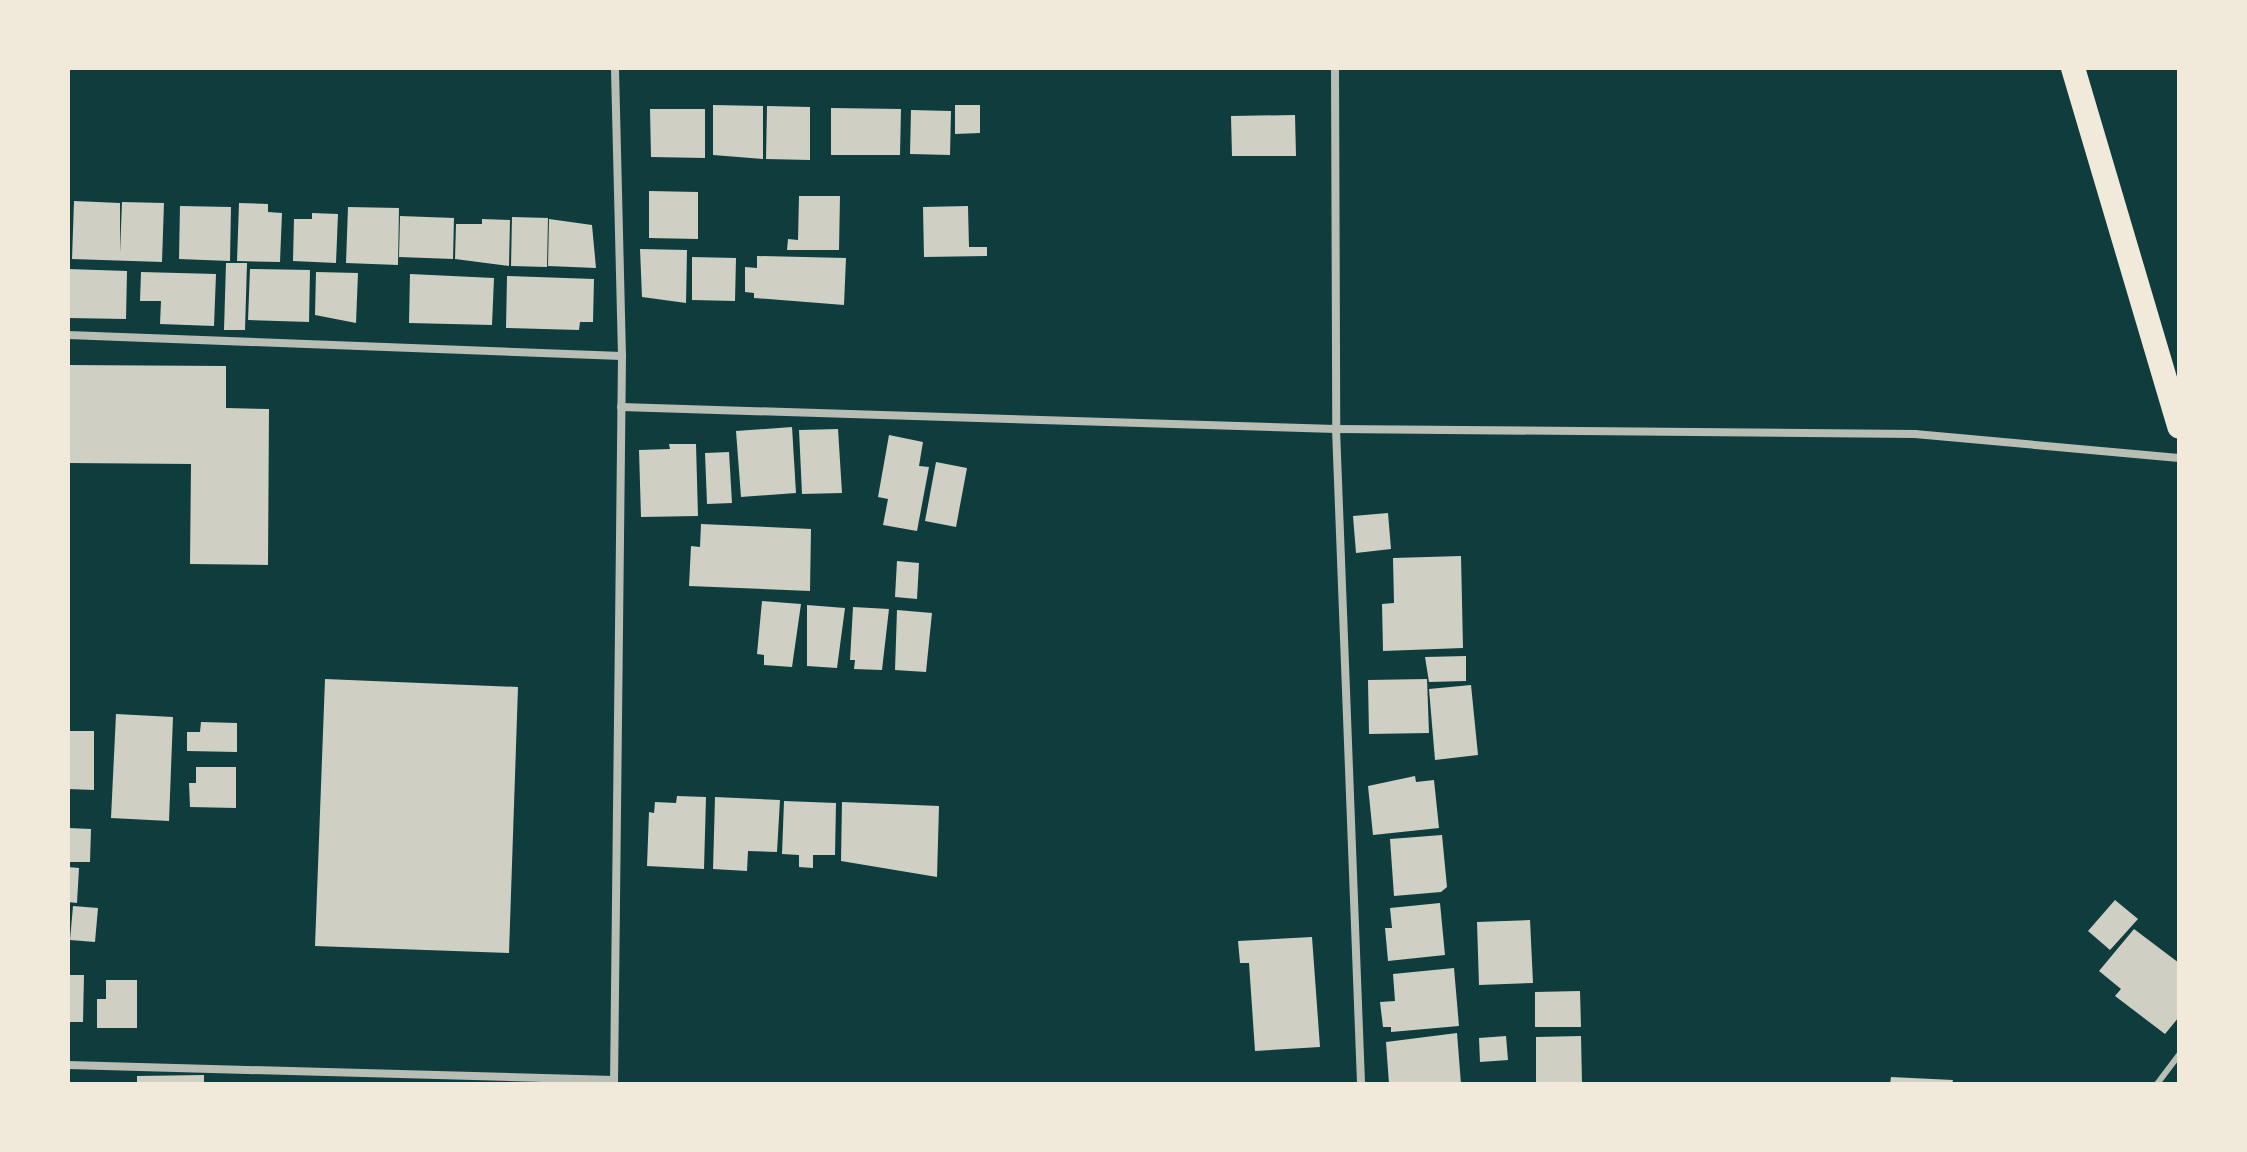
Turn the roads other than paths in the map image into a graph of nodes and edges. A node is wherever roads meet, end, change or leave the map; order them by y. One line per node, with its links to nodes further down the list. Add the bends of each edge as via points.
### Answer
1 (615, 68): 5 (street)
2 (1335, 68): 8 (street)
3 (2073, 68): 7 (highway)
4 (68, 335): 5 (street)
5 (622, 356): 6 (street)
6 (621, 407): 8 (street); 12 (street)
7 (2179, 427)
8 (1336, 429): 9 (street, via 1915,434); 13 (street)
9 (2179, 458)
10 (2179, 1055): 14 (lane)
11 (68, 1065): 12 (street)
12 (614, 1082)
13 (1361, 1084)
14 (2157, 1084)

